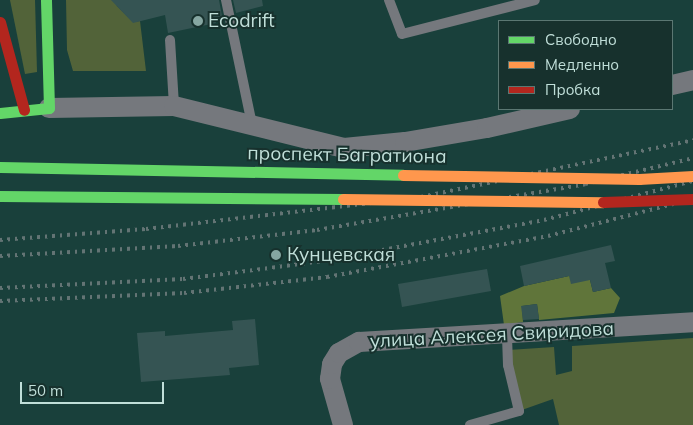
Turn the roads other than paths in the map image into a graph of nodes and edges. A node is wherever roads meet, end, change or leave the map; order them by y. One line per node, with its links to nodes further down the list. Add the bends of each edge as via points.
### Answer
1 (46, 0): 10 (main road)
2 (226, 0): 14 (lane, via 246,66)
3 (389, 0): 4 (lane, via 402,34)
4 (535, 0)
5 (0, 22): 11 (main road)
6 (170, 40): 9 (lane)
7 (693, 80): 8 (street)
8 (673, 85)
9 (174, 106): 10 (street); 14 (street)
10 (49, 108): 11 (main road)
11 (24, 110): 13 (main road)
12 (566, 110): 14 (street, via 487,128 405,142 344,148)
13 (0, 113)
14 (252, 124)
15 (0, 167): 16 (main road, проспект Багратиона, bridge, via 639,179)
16 (693, 176)
17 (0, 196): 18 (main road, bridge, via 635,202)
18 (693, 199)
19 (693, 322): 20 (street, улица Алексея Свиридова)
20 (507, 334): 21 (street, улица Алексея Свиридова, via 359,342 339,353 332,364 330,379); 22 (lane, via 508,365 519,411)
21 (343, 425)
22 (470, 425)

